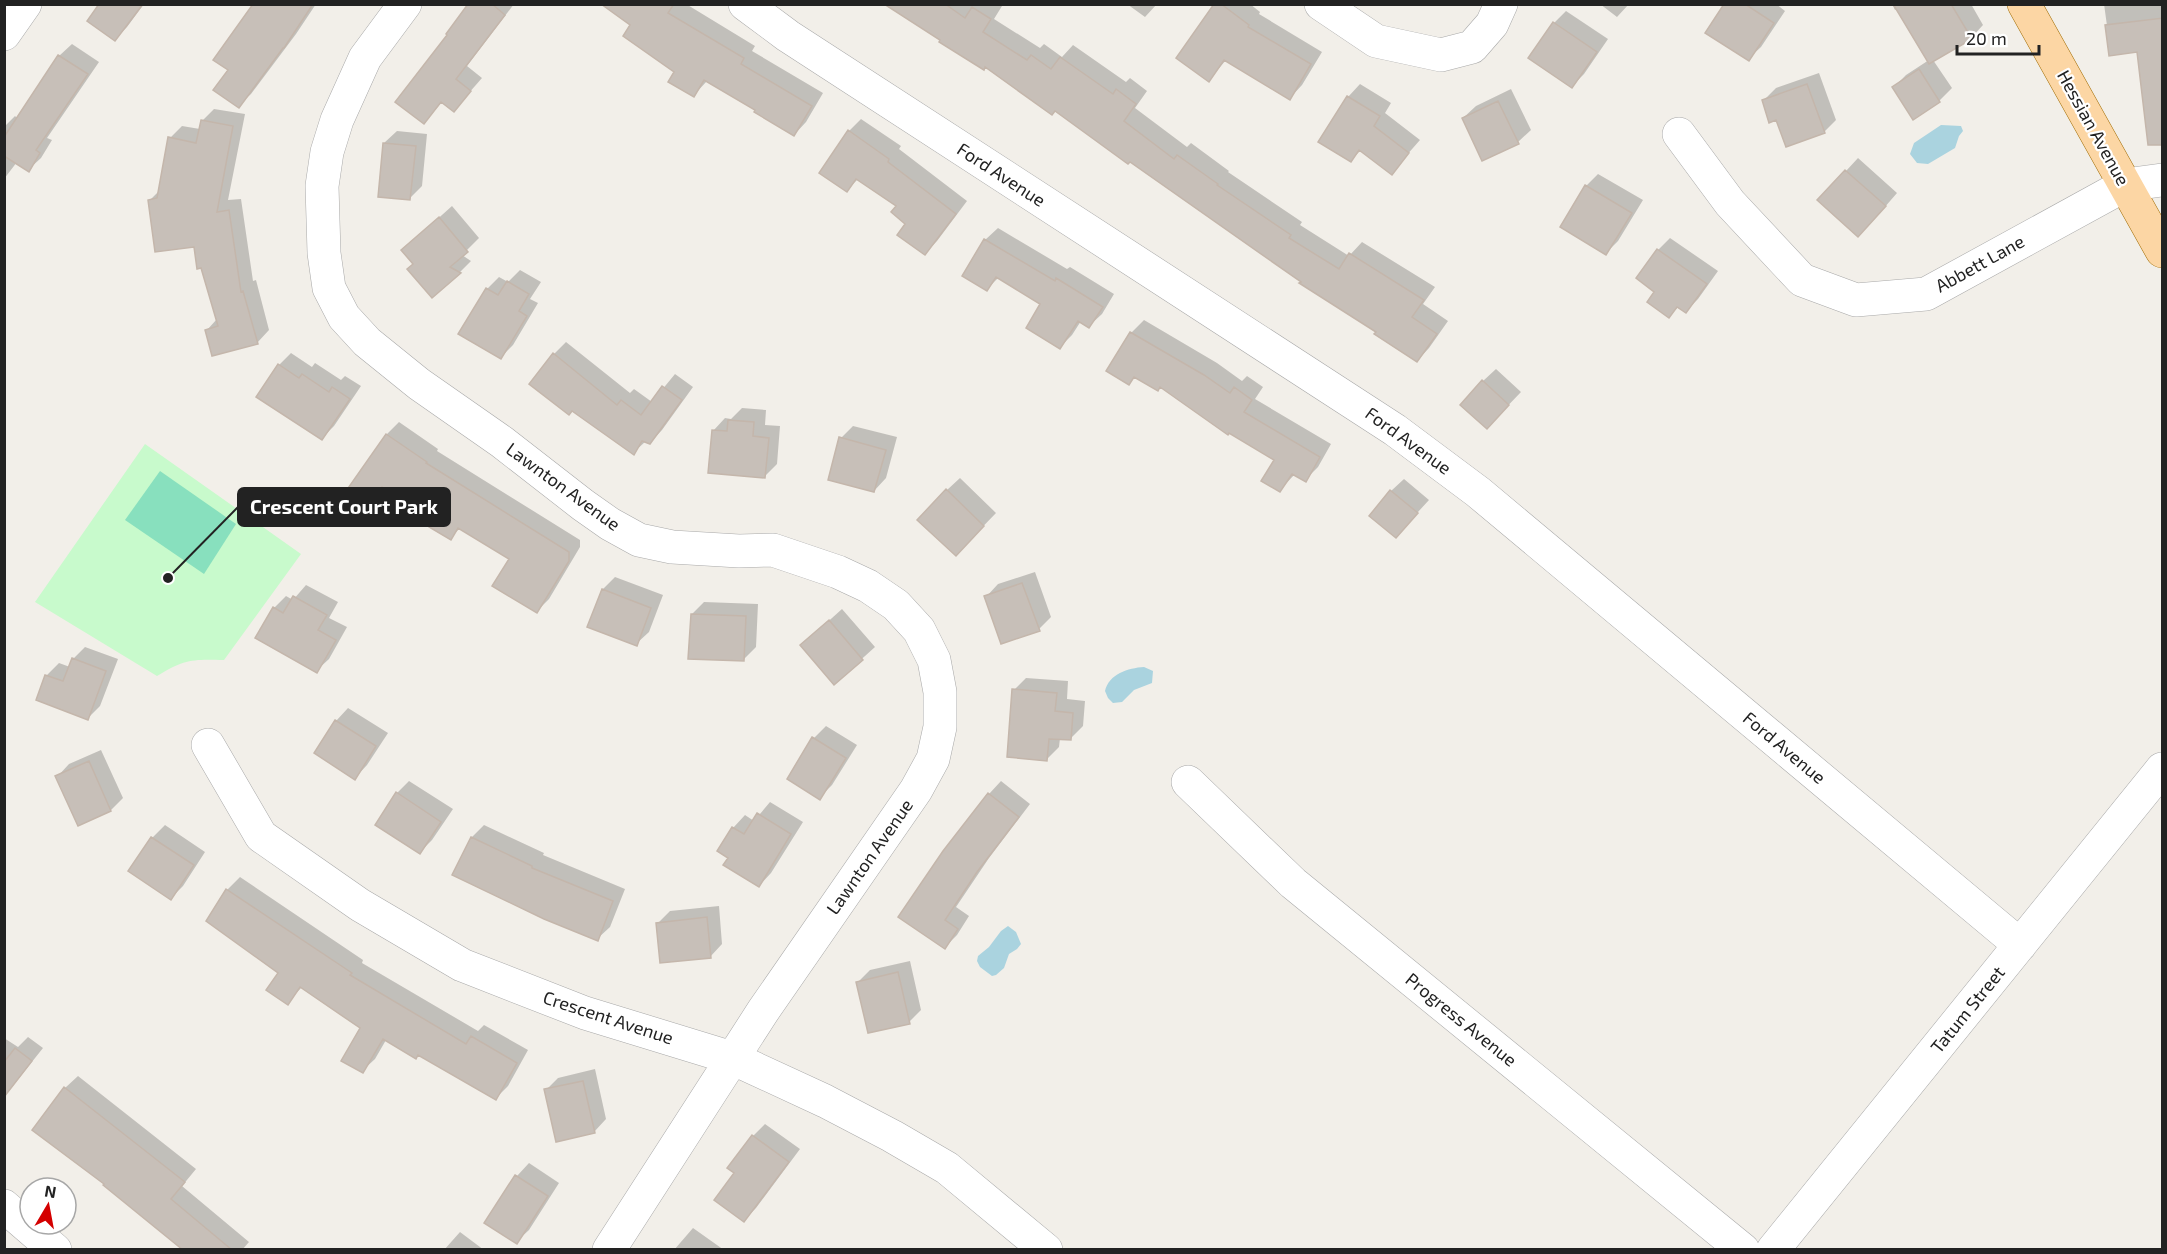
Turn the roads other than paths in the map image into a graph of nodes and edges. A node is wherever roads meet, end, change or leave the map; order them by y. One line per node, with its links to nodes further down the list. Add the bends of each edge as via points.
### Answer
1 (26, 4): 7 (street)
2 (405, 4): 16 (street, Lawnton Avenue, via 365,58 327,152 322,186 324,253 329,288 344,317 367,342 419,384 610,524 639,540 672,547 773,550 838,572 896,605 919,630 934,660 940,692 940,727 933,759 916,790)
3 (745, 4): 15 (street, Ford Avenue, via 788,36 1395,430 1487,500)
4 (1321, 4): 6 (street, via 1376,41 1441,55 1472,47 1492,24)
5 (2024, 4): 10 (main road, Hessian Avenue)
6 (1500, 7)
7 (4, 34)
8 (1679, 134): 10 (street, Abbett Lane, via 1730,203 1802,280 1857,300 1926,294)
9 (2163, 180): 10 (street)
10 (2125, 185): 11 (main road, Hessian Avenue)
11 (2163, 251)
12 (208, 745): 16 (street, Crescent Avenue, via 261,836 370,911 462,965 585,1014)
13 (2163, 769): 15 (street, Tatum Street)
14 (1188, 782): 21 (street, Progress Avenue, via 1293,883)
15 (2020, 945): 22 (street, Tatum Street)
16 (732, 1058): 19 (street, Lawnton Avenue); 20 (street, Crescent Avenue, via 882,1131 947,1168)
17 (4, 1206): 18 (street)
18 (55, 1250)
19 (609, 1250)
20 (1046, 1250)
21 (1743, 1250)
22 (1773, 1250)

